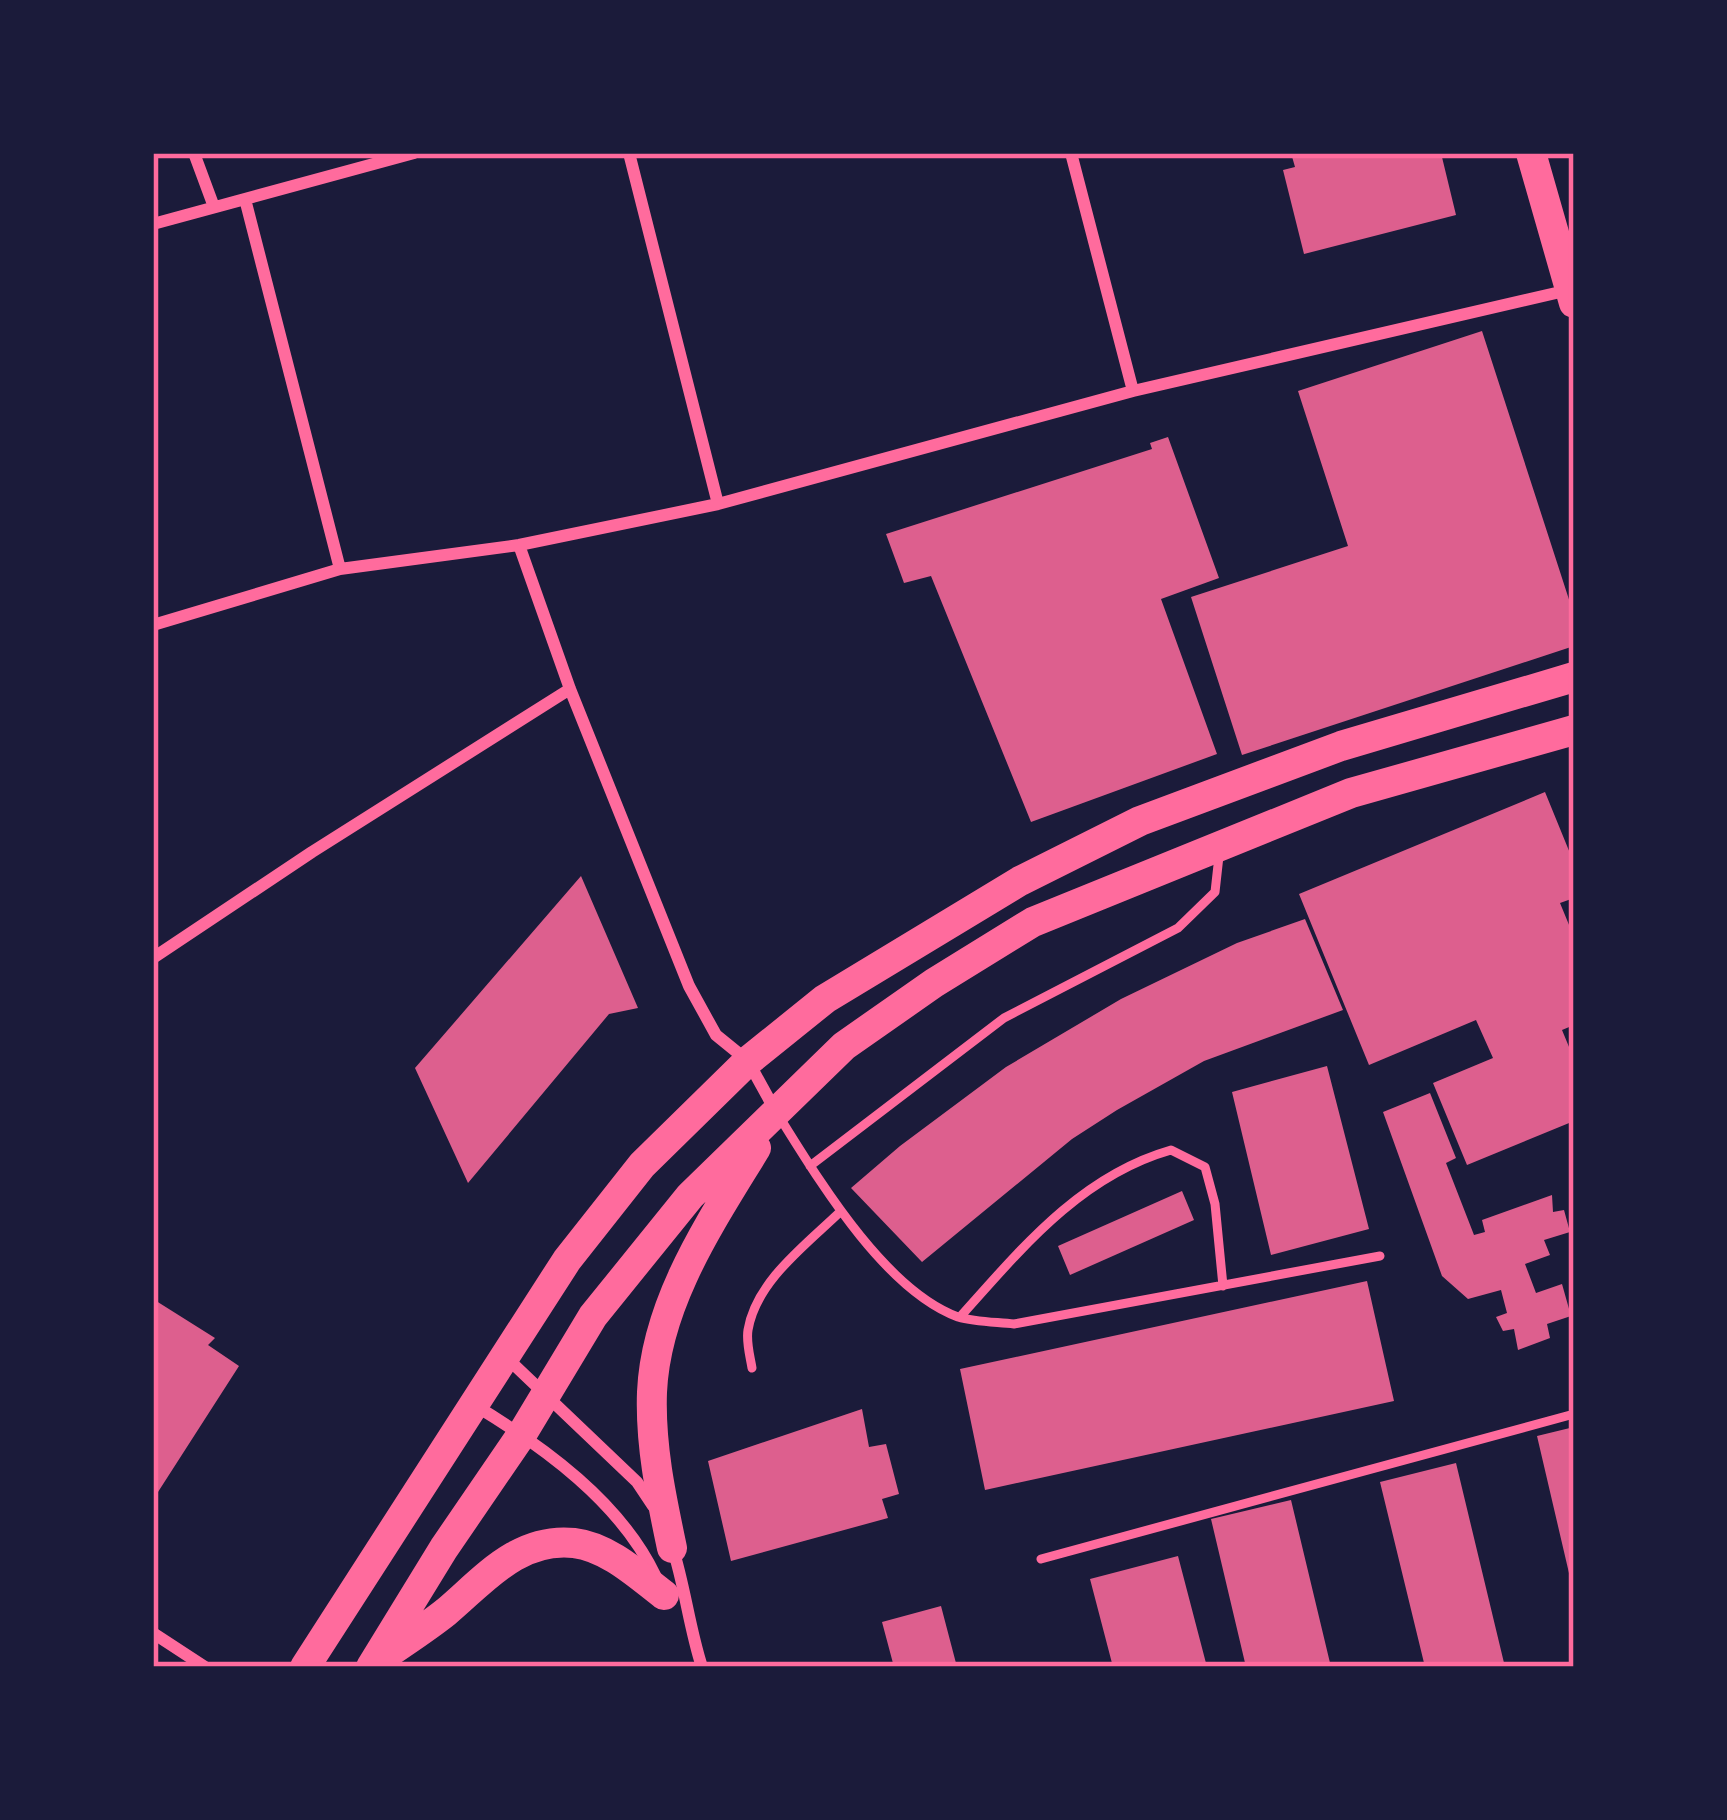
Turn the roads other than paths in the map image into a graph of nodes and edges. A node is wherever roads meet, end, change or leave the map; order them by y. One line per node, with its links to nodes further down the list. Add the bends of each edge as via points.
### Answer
1 (194, 153): 7 (street)
2 (413, 153): 6 (street)
3 (629, 153): 11 (street)
4 (1071, 153): 10 (street)
5 (1531, 153): 9 (main road)
6 (245, 199): 7 (street); 13 (street)
7 (214, 207): 8 (street)
8 (153, 224)
9 (1572, 297): 10 (street)
10 (1133, 391): 11 (street)
11 (718, 504): 12 (street)
12 (519, 545): 13 (street); 16 (street)
13 (340, 569): 14 (street)
14 (153, 625)
15 (1567, 680): 20 (main road, via 1341,746 1140,820 909,946)
16 (569, 689): 19 (street); 20 (street, via 689,986 716,1035)
17 (1574, 730): 18 (main road, via 1352,793)
18 (1220, 849): 21 (main road, via 1033,922 844,1046); 22 (lane, via 1215,892 1178,928 1004,1018)
19 (153, 958)
20 (748, 1061): 21 (street); 27 (main road, via 642,1165 567,1260)
21 (777, 1113): 22 (lane); 29 (main road, via 690,1196 593,1316); 33 (main road, via 697,1246 661,1331 652,1391 656,1472)
22 (810, 1166): 23 (lane)
23 (841, 1211): 26 (lane, via 912,1292); 28 (lane, via 755,1307 747,1334)
24 (1380, 1256): 25 (lane)
25 (1222, 1286): 26 (lane, via 1014,1324); 26 (lane, via 1205,1167 1171,1150 1138,1159 1047,1220)
26 (960, 1317)
27 (507, 1358): 29 (street); 30 (main road)
28 (752, 1368)
29 (546, 1393): 32 (main road); 33 (street, via 637,1482)
30 (476, 1406): 32 (street); 40 (main road)
31 (1574, 1414): 34 (lane)
32 (522, 1434): 35 (street, via 631,1534); 38 (main road)
33 (673, 1547): 36 (street)
34 (1041, 1559)
35 (664, 1595): 36 (street); 38 (main road, via 613,1557 575,1543 537,1546 500,1562)
36 (688, 1626): 41 (street)
37 (153, 1634): 39 (street)
38 (373, 1665)
39 (205, 1667)
40 (305, 1667)
41 (702, 1667)

